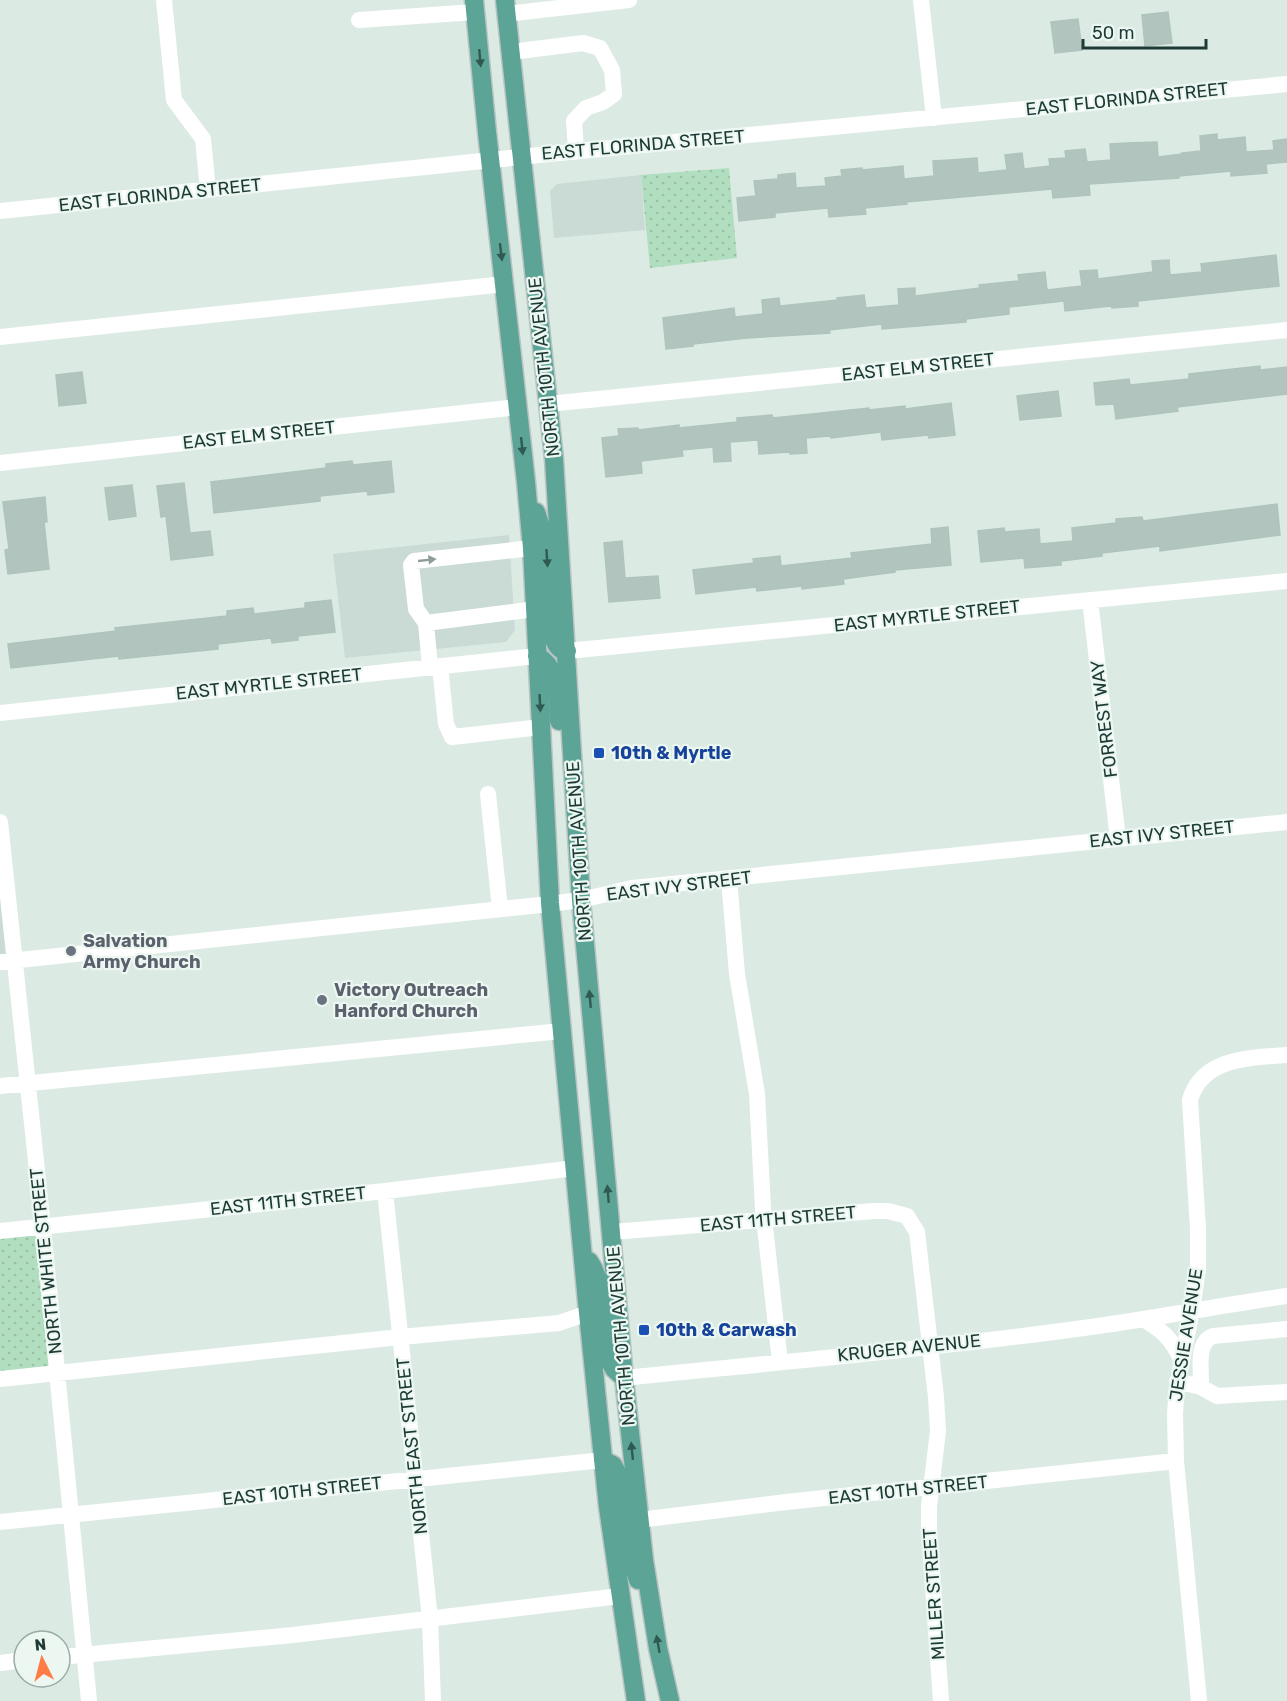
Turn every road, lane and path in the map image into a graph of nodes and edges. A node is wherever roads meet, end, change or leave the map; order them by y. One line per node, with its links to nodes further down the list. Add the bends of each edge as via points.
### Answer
1 (164, 0): 13 (street, via 174,100 203,139)
2 (629, 0): 5 (street)
3 (922, 2): 9 (street)
4 (475, 6): 6 (street); 12 (main road, NORTH 10TH AVENUE, one-way to 12)
5 (505, 7): 7 (main road, NORTH 10TH AVENUE)
6 (359, 20)
7 (511, 52): 10 (street, via 582,43 600,48 612,70 614,94 586,108 574,121); 11 (main road, NORTH 10TH AVENUE)
8 (1287, 84): 9 (street, EAST FLORINDA STREET)
9 (934, 118): 10 (street, EAST FLORINDA STREET)
10 (576, 151): 11 (street, EAST FLORINDA STREET)
11 (521, 157): 12 (street, EAST FLORINDA STREET); 18 (main road, NORTH 10TH AVENUE)
12 (490, 160): 13 (street, EAST FLORINDA STREET); 15 (main road, NORTH 10TH AVENUE, one-way to 15)
13 (208, 190): 14 (street, EAST FLORINDA STREET)
14 (0, 211)
15 (505, 284): 17 (street); 19 (main road, NORTH 10TH AVENUE)
16 (1287, 330): 18 (street, EAST ELM STREET)
17 (0, 337)
18 (548, 404): 27 (main road, NORTH 10TH AVENUE)
19 (518, 407): 20 (street, EAST ELM STREET); 21 (main road, NORTH 10TH AVENUE, one-way to 21)
20 (0, 463)
21 (526, 482): 22 (main road, NORTH 10TH AVENUE); 27 (main road, one-way to 27, via 547,546 553,637 557,646)
22 (532, 548): 25 (main road, NORTH 10TH AVENUE); 26 (street, one-way to 22, via 416,609 411,565 414,561)
23 (1287, 581): 24 (street, EAST MYRTLE STREET)
24 (1090, 600): 27 (street, EAST MYRTLE STREET); 36 (street, FORREST WAY)
25 (535, 609): 26 (street); 28 (main road, NORTH 10TH AVENUE)
26 (426, 623): 29 (street)
27 (567, 651): 32 (main road, NORTH 10TH AVENUE)
28 (537, 657): 29 (street, EAST MYRTLE STREET); 31 (main road, NORTH 10TH AVENUE, one-way to 31); 32 (main road, via 551,666 554,675 562,750)
29 (435, 666): 30 (street, EAST MYRTLE STREET); 31 (street, via 452,737)
30 (0, 713)
31 (541, 727): 39 (main road, NORTH 10TH AVENUE)
32 (574, 781): 38 (main road, NORTH 10TH AVENUE)
33 (488, 794): 40 (street)
34 (0, 822): 41 (street, NORTH WHITE STREET)
35 (1287, 822): 36 (street, EAST IVY STREET)
36 (1118, 839): 37 (street, EAST IVY STREET)
37 (729, 879): 38 (street, EAST IVY STREET, via 632,888); 49 (street, via 737,974 757,1094)
38 (581, 900): 39 (street, EAST IVY STREET); 52 (main road, NORTH 10TH AVENUE, one-way to 38)
39 (550, 903): 40 (street, EAST IVY STREET); 42 (main road, NORTH 10TH AVENUE)
40 (500, 909): 41 (street, EAST IVY STREET)
41 (7, 961): 44 (street, NORTH WHITE STREET)
42 (562, 1030): 44 (street); 46 (main road, NORTH 10TH AVENUE)
43 (1287, 1055): 55 (street, JESSIE AVENUE, via 1228,1062 1214,1068 1193,1090 1190,1100 1198,1269)
44 (28, 1083): 45 (street); 50 (street, NORTH WHITE STREET)
45 (0, 1086)
46 (575, 1168): 47 (street, EAST 11TH STREET); 53 (main road, NORTH 10TH AVENUE)
47 (385, 1191): 50 (street, EAST 11TH STREET); 59 (street, NORTH EAST STREET)
48 (907, 1216): 49 (street, EAST 11TH STREET, via 874,1211); 60 (street, MILLER STREET, via 917,1232)
49 (765, 1220): 52 (street, EAST 11TH STREET); 62 (street)
50 (43, 1227): 51 (street, EAST 11TH STREET); 63 (street, NORTH WHITE STREET)
51 (0, 1232)
52 (612, 1232): 64 (main road, NORTH 10TH AVENUE)
53 (583, 1252): 56 (main road, NORTH 10TH AVENUE); 64 (main road, via 595,1269 600,1288 609,1360)
54 (1287, 1296): 55 (street, KRUGER AVENUE)
55 (1192, 1310): 57 (street, KRUGER AVENUE); 61 (street, JESSIE AVENUE)
56 (588, 1313): 59 (street, via 559,1323); 69 (main road, NORTH 10TH AVENUE)
57 (1143, 1319): 60 (street, KRUGER AVENUE); 61 (street, via 1162,1330)
58 (1287, 1329): 67 (street, via 1206,1339 1202,1345)
59 (400, 1336): 63 (street); 71 (street, NORTH EAST STREET)
60 (930, 1347): 62 (street, KRUGER AVENUE); 72 (street, MILLER STREET, via 938,1431)
61 (1181, 1359): 66 (street, JESSIE AVENUE)
62 (780, 1362): 64 (street, KRUGER AVENUE)
63 (58, 1374): 65 (street); 73 (street, NORTH WHITE STREET)
64 (624, 1378): 74 (main road, NORTH 10TH AVENUE, one-way to 64)
65 (0, 1379)
66 (1177, 1381): 67 (street); 70 (street, JESSIE AVENUE)
67 (1202, 1387): 68 (street, via 1217,1396)
68 (1287, 1392)
69 (603, 1460): 71 (street, EAST 10TH STREET); 76 (main road, NORTH 10TH AVENUE); 77 (main road, via 613,1465 619,1476 630,1554)
70 (1176, 1461): 72 (street, EAST 10TH STREET); 86 (street, JESSIE AVENUE)
71 (416, 1479): 73 (street, EAST 10TH STREET); 78 (street, NORTH EAST STREET)
72 (931, 1488): 74 (street, EAST 10TH STREET); 85 (street, MILLER STREET, via 929,1530)
73 (71, 1515): 75 (street, EAST 10TH STREET); 79 (street, NORTH WHITE STREET)
74 (639, 1520): 77 (main road, NORTH 10TH AVENUE)
75 (0, 1522)
76 (620, 1596): 78 (street); 83 (main road, NORTH 10TH AVENUE)
77 (652, 1609): 84 (main road, NORTH 10TH AVENUE, one-way to 77)
78 (430, 1620): 79 (street); 82 (street, NORTH EAST STREET)
79 (84, 1654): 80 (street); 81 (street, NORTH WHITE STREET)
80 (72, 1656)
81 (89, 1701)
82 (433, 1701)
83 (636, 1701)
84 (670, 1701)
85 (941, 1701)
86 (1198, 1701)

